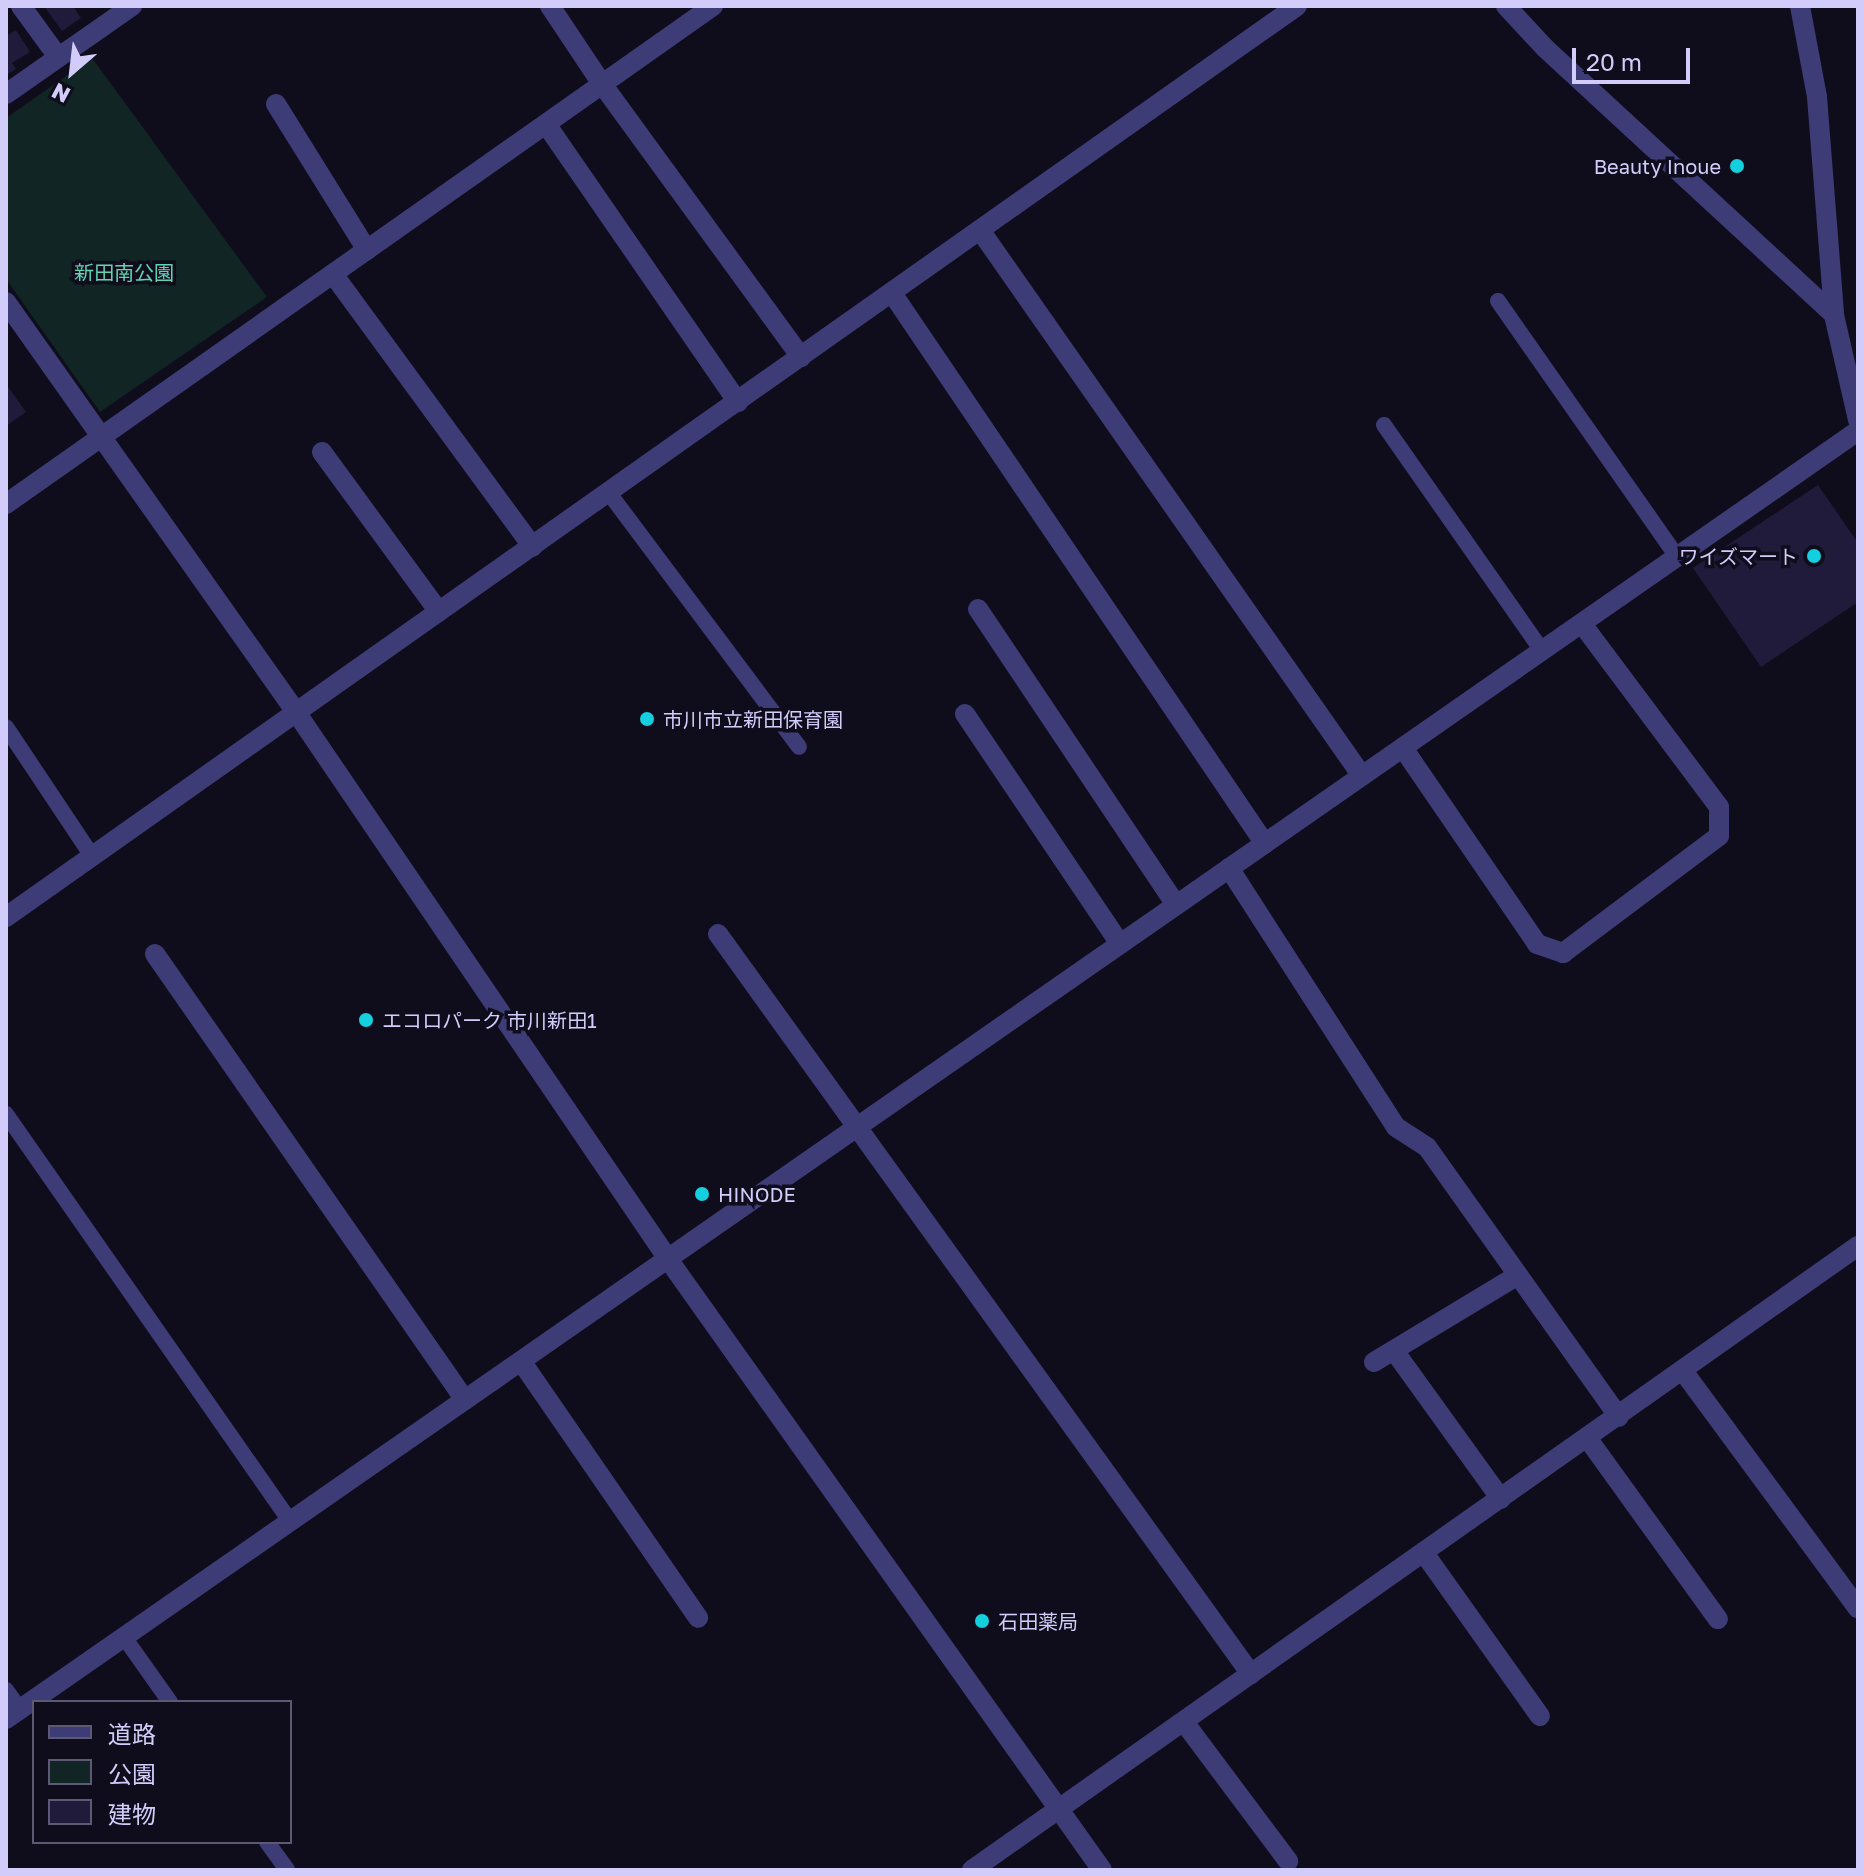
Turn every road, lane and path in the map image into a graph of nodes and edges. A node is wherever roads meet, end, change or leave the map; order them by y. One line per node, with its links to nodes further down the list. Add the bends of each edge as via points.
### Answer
1 (21, 6): 9 (street)
2 (132, 6): 9 (street)
3 (550, 6): 10 (street)
4 (713, 6): 8 (street)
5 (1297, 6): 14 (street)
6 (1506, 6): 20 (street)
7 (1800, 6): 20 (street, via 1817,97)
8 (690, 13): 10 (street)
9 (58, 57): 11 (street)
10 (602, 84): 13 (street); 21 (street)
11 (6, 94)
12 (276, 104): 15 (street)
13 (546, 124): 15 (street); 22 (street)
14 (980, 230): 17 (street); 41 (street)
15 (367, 250): 16 (street)
16 (333, 274): 26 (street); 30 (street)
17 (892, 293): 21 (street); 42 (street)
18 (1498, 301): 31 (lane)
19 (6, 302): 26 (street)
20 (1834, 315): 23 (street)
21 (801, 357): 22 (street)
22 (738, 402): 28 (street)
23 (1858, 420)
24 (1384, 425): 35 (lane)
25 (1858, 431): 31 (street)
26 (102, 437): 29 (street); 36 (street)
27 (322, 452): 33 (street)
28 (609, 493): 30 (street); 39 (lane)
29 (6, 504)
30 (533, 547): 33 (street)
31 (1677, 557): 34 (street)
32 (978, 609): 45 (street)
33 (439, 612): 36 (street)
34 (1582, 624): 35 (street); 40 (street, via 1719,807 1719,836 1563,953 1537,944)
35 (1542, 651): 40 (street)
36 (296, 712): 43 (street); 53 (street)
37 (965, 714): 48 (street)
38 (6, 727): 43 (lane)
39 (799, 747)
40 (1403, 748): 41 (street)
41 (1362, 776): 42 (street)
42 (1265, 844): 44 (street)
43 (92, 856): 46 (street)
44 (1229, 868): 45 (street); 54 (street, via 1396,1127 1427,1147)
45 (1176, 905): 48 (street)
46 (6, 917)
47 (718, 934): 51 (street)
48 (1120, 944): 51 (street)
49 (155, 954): 59 (street)
50 (6, 1114): 63 (lane)
51 (857, 1127): 53 (street); 69 (street)
52 (1858, 1246): 58 (street)
53 (668, 1259): 56 (street); 77 (street)
54 (1518, 1275): 55 (street); 60 (street)
55 (1395, 1352): 57 (street); 62 (street)
56 (521, 1361): 59 (street); 66 (street)
57 (1374, 1362)
58 (1683, 1371): 60 (street); 65 (street)
59 (465, 1400): 63 (street)
60 (1619, 1417): 61 (street)
61 (1588, 1439): 62 (street); 67 (street)
62 (1501, 1499): 64 (street)
63 (290, 1521): 68 (street)
64 (1424, 1553): 69 (street); 75 (street)
65 (1858, 1608)
66 (698, 1618)
67 (1718, 1619)
68 (124, 1637): 71 (street); 72 (lane)
69 (1251, 1674): 76 (street)
70 (6, 1690): 74 (lane)
71 (33, 1700)
72 (169, 1700)
73 (32, 1701): 74 (street)
74 (13, 1714)
75 (1540, 1716)
76 (1184, 1722): 77 (street); 79 (street)
77 (1059, 1808): 81 (street); 82 (street)
78 (268, 1844): 80 (lane)
79 (1288, 1861)
80 (287, 1870)
81 (972, 1870)
82 (1102, 1870)

